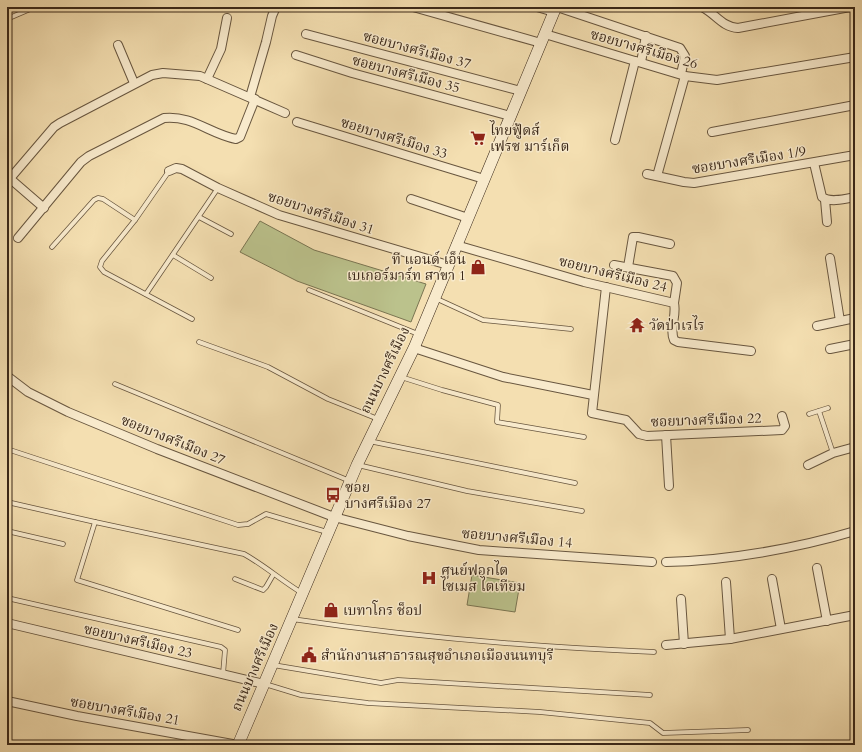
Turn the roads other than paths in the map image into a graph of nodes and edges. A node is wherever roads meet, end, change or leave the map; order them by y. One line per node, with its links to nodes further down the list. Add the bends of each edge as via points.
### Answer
1 (35, 7): 9 (lane)
2 (276, 7): 21 (street)
3 (413, 7): 12 (street, ซอยบางศรีเมือง 26)
4 (537, 7): 7 (street)
5 (702, 7): 6 (street, via 729,28)
6 (850, 7)
7 (556, 9): 11 (street); 12 (street, ถนนบางศรีเมือง)
8 (227, 18): 18 (street, via 221,49)
9 (7, 19)
10 (306, 34): 20 (street, ซอยบางศรีเมือง 37)
11 (646, 36): 16 (street); 17 (street, via 680,48 684,52)
12 (543, 39): 16 (street, ซอยบางศรีเมือง 26); 20 (street, ถนนบางศรีเมือง)
13 (118, 45): 19 (street)
14 (296, 55): 24 (street, ซอยบางศรีเมือง 35)
15 (855, 57): 17 (street, ซอยบางศรีเมือง 26, via 729,79 717,80)
16 (638, 62): 17 (street, ซอยบางศรีเมือง 26); 27 (street)
17 (683, 75): 32 (street)
18 (207, 79): 19 (street, via 200,76 163,73); 21 (street)
19 (134, 83): 33 (street, via 54,127)
20 (521, 91): 24 (street, ถนนบางศรีเมือง)
21 (252, 98): 23 (street); 39 (street, via 240,137 230,138 188,119 164,118 81,162)
22 (855, 105): 26 (street)
23 (285, 113)
24 (510, 116): 34 (street, ถนนบางศรีเมือง)
25 (297, 122): 34 (street, ซอยบางศรีเมือง 33)
26 (712, 132)
27 (615, 140)
28 (855, 155): 29 (street, ซอยบางศรีเมือง 1/9)
29 (814, 163): 32 (street, ซอยบางศรีเมือง 1/9, via 694,183); 38 (street, via 820,193)
30 (169, 171): 35 (street, ซอยบางศรีเมือง 31, via 182,169); 42 (lane)
31 (647, 174): 32 (street, ซอยบางศรีเมือง 1/9)
32 (657, 176)
33 (8, 179): 39 (street)
34 (484, 179): 41 (street, ถนนบางศรีเมือง)
35 (218, 188): 40 (lane); 51 (street, ซอยบางศรีเมือง 31, via 279,215)
36 (855, 197): 38 (street)
37 (411, 199): 41 (street)
38 (825, 200): 43 (street)
39 (44, 208): 45 (street)
40 (199, 217): 44 (lane); 49 (lane)
41 (468, 218): 47 (street, ถนนบางศรีเมือง)
42 (135, 220): 48 (lane, via 98,198); 57 (lane, via 100,267 104,272)
43 (827, 222)
44 (231, 234)
45 (18, 238)
46 (670, 244): 53 (street, via 634,238)
47 (456, 245): 51 (street, ถนนบางศรีเมือง); 55 (street, ซอยบางศรีเมือง 24)
48 (52, 247)
49 (173, 255): 54 (lane); 57 (lane)
50 (830, 258): 62 (street)
51 (448, 265): 58 (street, ถนนบางศรีเมือง)
52 (614, 265): 53 (street)
53 (628, 268): 59 (street, via 673,276 677,283)
54 (212, 278)
55 (606, 287): 59 (street, ซอยบางศรีเมือง 24); 74 (street, ซอยบางศรีเมือง 22)
56 (309, 290): 65 (lane)
57 (146, 294): 61 (lane)
58 (435, 298): 64 (lane, via 483,320); 65 (street, ถนนบางศรีเมือง)
59 (674, 303): 70 (street, ซอยบางศรีเมือง 24, via 674,340)
60 (855, 318): 62 (street)
61 (192, 319)
62 (840, 321): 63 (street)
63 (817, 326)
64 (571, 329)
65 (420, 335): 68 (street, ถนนบางศรีเมือง)
66 (199, 342): 79 (lane, via 268,368 328,399)
67 (855, 344): 69 (street)
68 (414, 348): 72 (street, ถนนบางศรีเมือง); 74 (street, via 503,377)
69 (830, 349)
70 (751, 351)
71 (7, 376): 93 (street, ซอยบางศรีเมือง 27, via 28,392 68,412 156,449)
72 (400, 377): 79 (street, ถนนบางศรีเมือง); 81 (lane, via 498,405 497,422)
73 (115, 384): 88 (lane)
74 (593, 395): 80 (street, ซอยบางศรีเมือง 22, via 592,413 626,420 642,435)
75 (828, 408): 76 (lane)
76 (818, 411): 77 (lane); 85 (lane)
77 (809, 414)
78 (782, 416): 80 (street, ซอยบางศรีเมือง 22, via 785,426 782,430)
79 (378, 419): 82 (street, ถนนบางศรีเมือง)
80 (666, 435): 90 (street)
81 (584, 437)
82 (369, 441): 87 (street, ถนนบางศรีเมือง); 89 (lane)
83 (855, 447): 85 (street)
84 (7, 449): 97 (lane, via 238,525 248,524 266,514)
85 (834, 453): 86 (street)
86 (808, 464)
87 (358, 465): 88 (street, ถนนบางศรีเมือง); 92 (lane, via 467,491)
88 (350, 482): 93 (street, ถนนบางศรีเมือง)
89 (574, 483)
90 (669, 486)
91 (7, 502): 94 (lane)
92 (582, 511)
93 (334, 517): 97 (street, ถนนบางศรีเมือง); 99 (street, ซอยบางศรีเมือง 14, via 408,536 479,550)
94 (96, 522): 102 (lane, via 244,554); 114 (lane, via 78,580)
95 (7, 531): 98 (lane)
96 (855, 531): 100 (street, via 762,552 686,562)
97 (328, 532): 106 (street, ถนนบางศรีเมือง)
98 (63, 544)
99 (652, 562)
100 (666, 562)
101 (817, 568): 111 (street)
102 (273, 575): 104 (lane, via 262,590); 106 (lane)
103 (772, 578): 113 (street)
104 (234, 579)
105 (726, 582): 115 (street)
106 (303, 593): 110 (street, ถนนบางศรีเมือง)
107 (7, 598): 120 (lane, via 220,647 225,650)
108 (682, 599): 116 (street)
109 (855, 615): 111 (street)
110 (292, 619): 118 (lane, via 420,635); 119 (street, ถนนบางศรีเมือง)
111 (827, 621): 113 (street)
112 (7, 623): 120 (street, ซอยบางศรีเมือง 23)
113 (781, 629): 115 (street)
114 (238, 630)
115 (730, 639): 116 (street)
116 (684, 644): 117 (street)
117 (666, 646)
118 (654, 652)
119 (273, 665): 121 (street, ถนนบางศรีเมือง); 122 (lane, via 381,683 398,680)
120 (224, 674): 121 (street, ซอยบางศรีเมือง 23)
121 (264, 684): 124 (lane, via 301,695 368,703 540,712 650,723 663,733); 125 (street, ถนนบางศรีเมือง)
122 (650, 695)
123 (7, 701): 125 (street, ซอยบางศรีเมือง 21, via 76,716)
124 (748, 730)
125 (238, 744): 126 (lane)
126 (250, 745)

